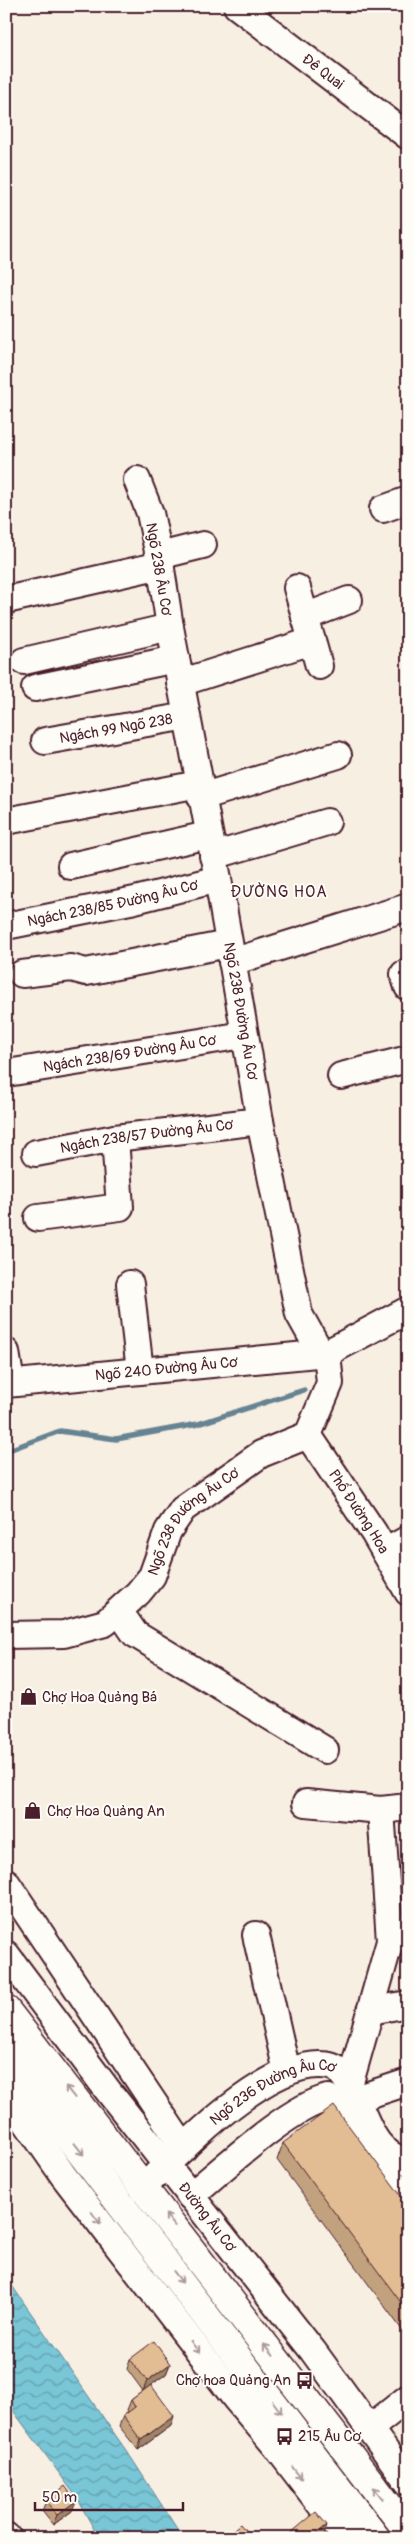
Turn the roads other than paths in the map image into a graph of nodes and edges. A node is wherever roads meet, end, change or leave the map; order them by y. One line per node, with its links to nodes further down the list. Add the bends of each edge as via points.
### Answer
1 (237, 6): 2 (street, Đê Quai)
2 (408, 136)
3 (137, 480): 7 (street, Ngõ 238 Âu Cơ, via 150,514)
4 (408, 500): 5 (street)
5 (383, 509)
6 (203, 545): 7 (street)
7 (160, 560): 9 (street); 12 (street, Ngõ 238 Âu Cơ)
8 (297, 588): 11 (street)
9 (6, 600)
10 (349, 600): 11 (street)
11 (305, 617): 14 (street, via 315,654)
12 (170, 627): 13 (street); 14 (street, Ngõ 238 Âu Cơ)
13 (24, 661)
14 (178, 671): 15 (street); 16 (street, Ngõ 238 Đường Âu Cơ)
15 (35, 688)
16 (187, 716): 17 (street, Ngách 99 Ngõ 238); 19 (street, Ngõ 238 Đường Âu Cơ)
17 (45, 741)
18 (338, 755): 19 (street)
19 (200, 791): 20 (street); 22 (street, Ngõ 238 Đường Âu Cơ)
20 (6, 821)
21 (327, 822): 22 (street)
22 (213, 857): 23 (street); 25 (street, Ngách 238/85 Đường Âu Cơ, via 136,900); 26 (street, Ngõ 238 Đường Âu Cơ)
23 (70, 866)
24 (408, 907): 26 (street)
25 (6, 926)
26 (230, 953): 27 (street, via 86,972 71,968); 28 (street, Ngõ 238 Đường Âu Cơ)
27 (22, 974)
28 (244, 1034): 30 (street, Ngách 238/69 Đường Âu Cơ); 32 (street, Ngõ 238 Đường Âu Cơ)
29 (408, 1059): 31 (street)
30 (13, 1072)
31 (341, 1076)
32 (260, 1121): 33 (street, Ngách 238/57 Đường Âu Cơ); 39 (street, Ngõ 238 Đường Âu Cơ, via 299,1314 318,1348)
33 (115, 1138): 34 (street, Ngách 238/57 Đường Âu Cơ); 35 (street, via 120,1207)
34 (36, 1153)
35 (38, 1218)
36 (130, 1284): 40 (street)
37 (408, 1310): 39 (street)
38 (6, 1352): 41 (street)
39 (327, 1353): 40 (street, Ngõ 240 Đường Âu Cơ); 42 (street, via 330,1383)
40 (140, 1371): 41 (street, Ngõ 240 Đường Âu Cơ)
41 (9, 1384)
42 (308, 1435): 44 (street, Phố Đường Hoa); 46 (street, Ngõ 238 Đường Âu Cơ, via 261,1454 183,1509 168,1531 152,1576)
43 (408, 1539): 44 (street)
44 (385, 1552): 45 (street, Phố Đường Hoa)
45 (408, 1592)
46 (119, 1611): 47 (street, Ngõ 238 Đường Âu Cơ, via 105,1623 83,1631); 48 (street, via 135,1634)
47 (6, 1634)
48 (325, 1750)
49 (306, 1803): 51 (street)
50 (408, 1807): 51 (street)
51 (381, 1810): 54 (street)
52 (6, 1882): 64 (street)
53 (256, 1935): 60 (street)
54 (399, 1940): 58 (street)
55 (6, 1954): 64 (street, Đường Âu Cơ)
56 (408, 2004): 58 (street)
57 (6, 2010): 59 (main road, Đường Âu Cơ)
58 (370, 2011): 63 (street)
59 (40, 2053): 61 (main road); 66 (main road, Đường Âu Cơ, one-way to 59)
60 (287, 2072): 63 (street, Ngõ 236 Đường Âu Cơ, via 307,2065 332,2065 342,2073); 64 (street, Ngõ 236 Đường Âu Cơ, via 248,2094)
61 (10, 2073): 73 (street, one-way to 73, via 63,2175); 74 (main road, one-way to 74)
62 (408, 2082): 63 (street)
63 (353, 2093): 65 (street, Ngõ 236 Đường Âu Cơ, via 382,2149 395,2160)
64 (175, 2157): 66 (street, Ngõ 236 Đường Âu Cơ); 67 (street, Đường Âu Cơ)
65 (408, 2162)
66 (144, 2187): 72 (main road, Đường Âu Cơ, one-way to 66)
67 (190, 2196): 68 (street, via 267,2133 313,2102 328,2098 378,2166); 70 (street, Đường Âu Cơ, via 313,2351)
68 (408, 2199)
69 (408, 2398): 70 (street)
70 (369, 2429): 71 (street, Đường Âu Cơ)
71 (408, 2482)
72 (408, 2531)
73 (346, 2538)
74 (376, 2538)

